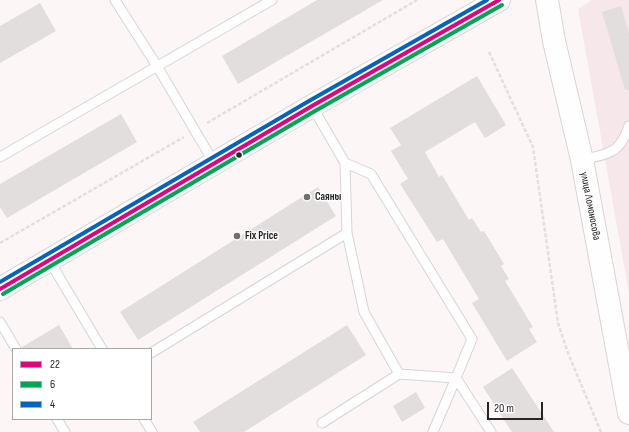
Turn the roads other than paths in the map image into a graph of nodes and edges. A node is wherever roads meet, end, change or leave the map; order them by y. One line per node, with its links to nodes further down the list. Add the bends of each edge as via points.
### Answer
1 (115, 0): 5 (lane)
2 (272, 0): 5 (lane)
3 (499, 0): 6 (street)
4 (547, 0): 9 (street, улица Ломоносова)
5 (158, 66): 8 (lane); 10 (lane)
6 (312, 106): 10 (street); 11 (lane)
7 (629, 126): 9 (lane, via 618,148 610,153)
8 (0, 157)
9 (582, 160): 21 (street, улица Ломоносова)
10 (214, 163): 13 (street)
11 (345, 163): 12 (lane); 20 (lane, via 371,174 472,339)
12 (347, 233): 18 (lane); 19 (lane, via 364,312)
13 (49, 260): 14 (street); 17 (lane)
14 (0, 290)
15 (0, 322): 16 (lane)
16 (15, 348)
17 (101, 348)
18 (152, 352)
19 (399, 374): 20 (lane); 24 (lane)
20 (456, 378): 27 (lane); 28 (lane)
21 (629, 413)
22 (58, 420): 25 (lane)
23 (145, 420): 26 (lane)
24 (322, 423)
25 (65, 432)
26 (152, 432)
27 (433, 432)
28 (491, 432)

